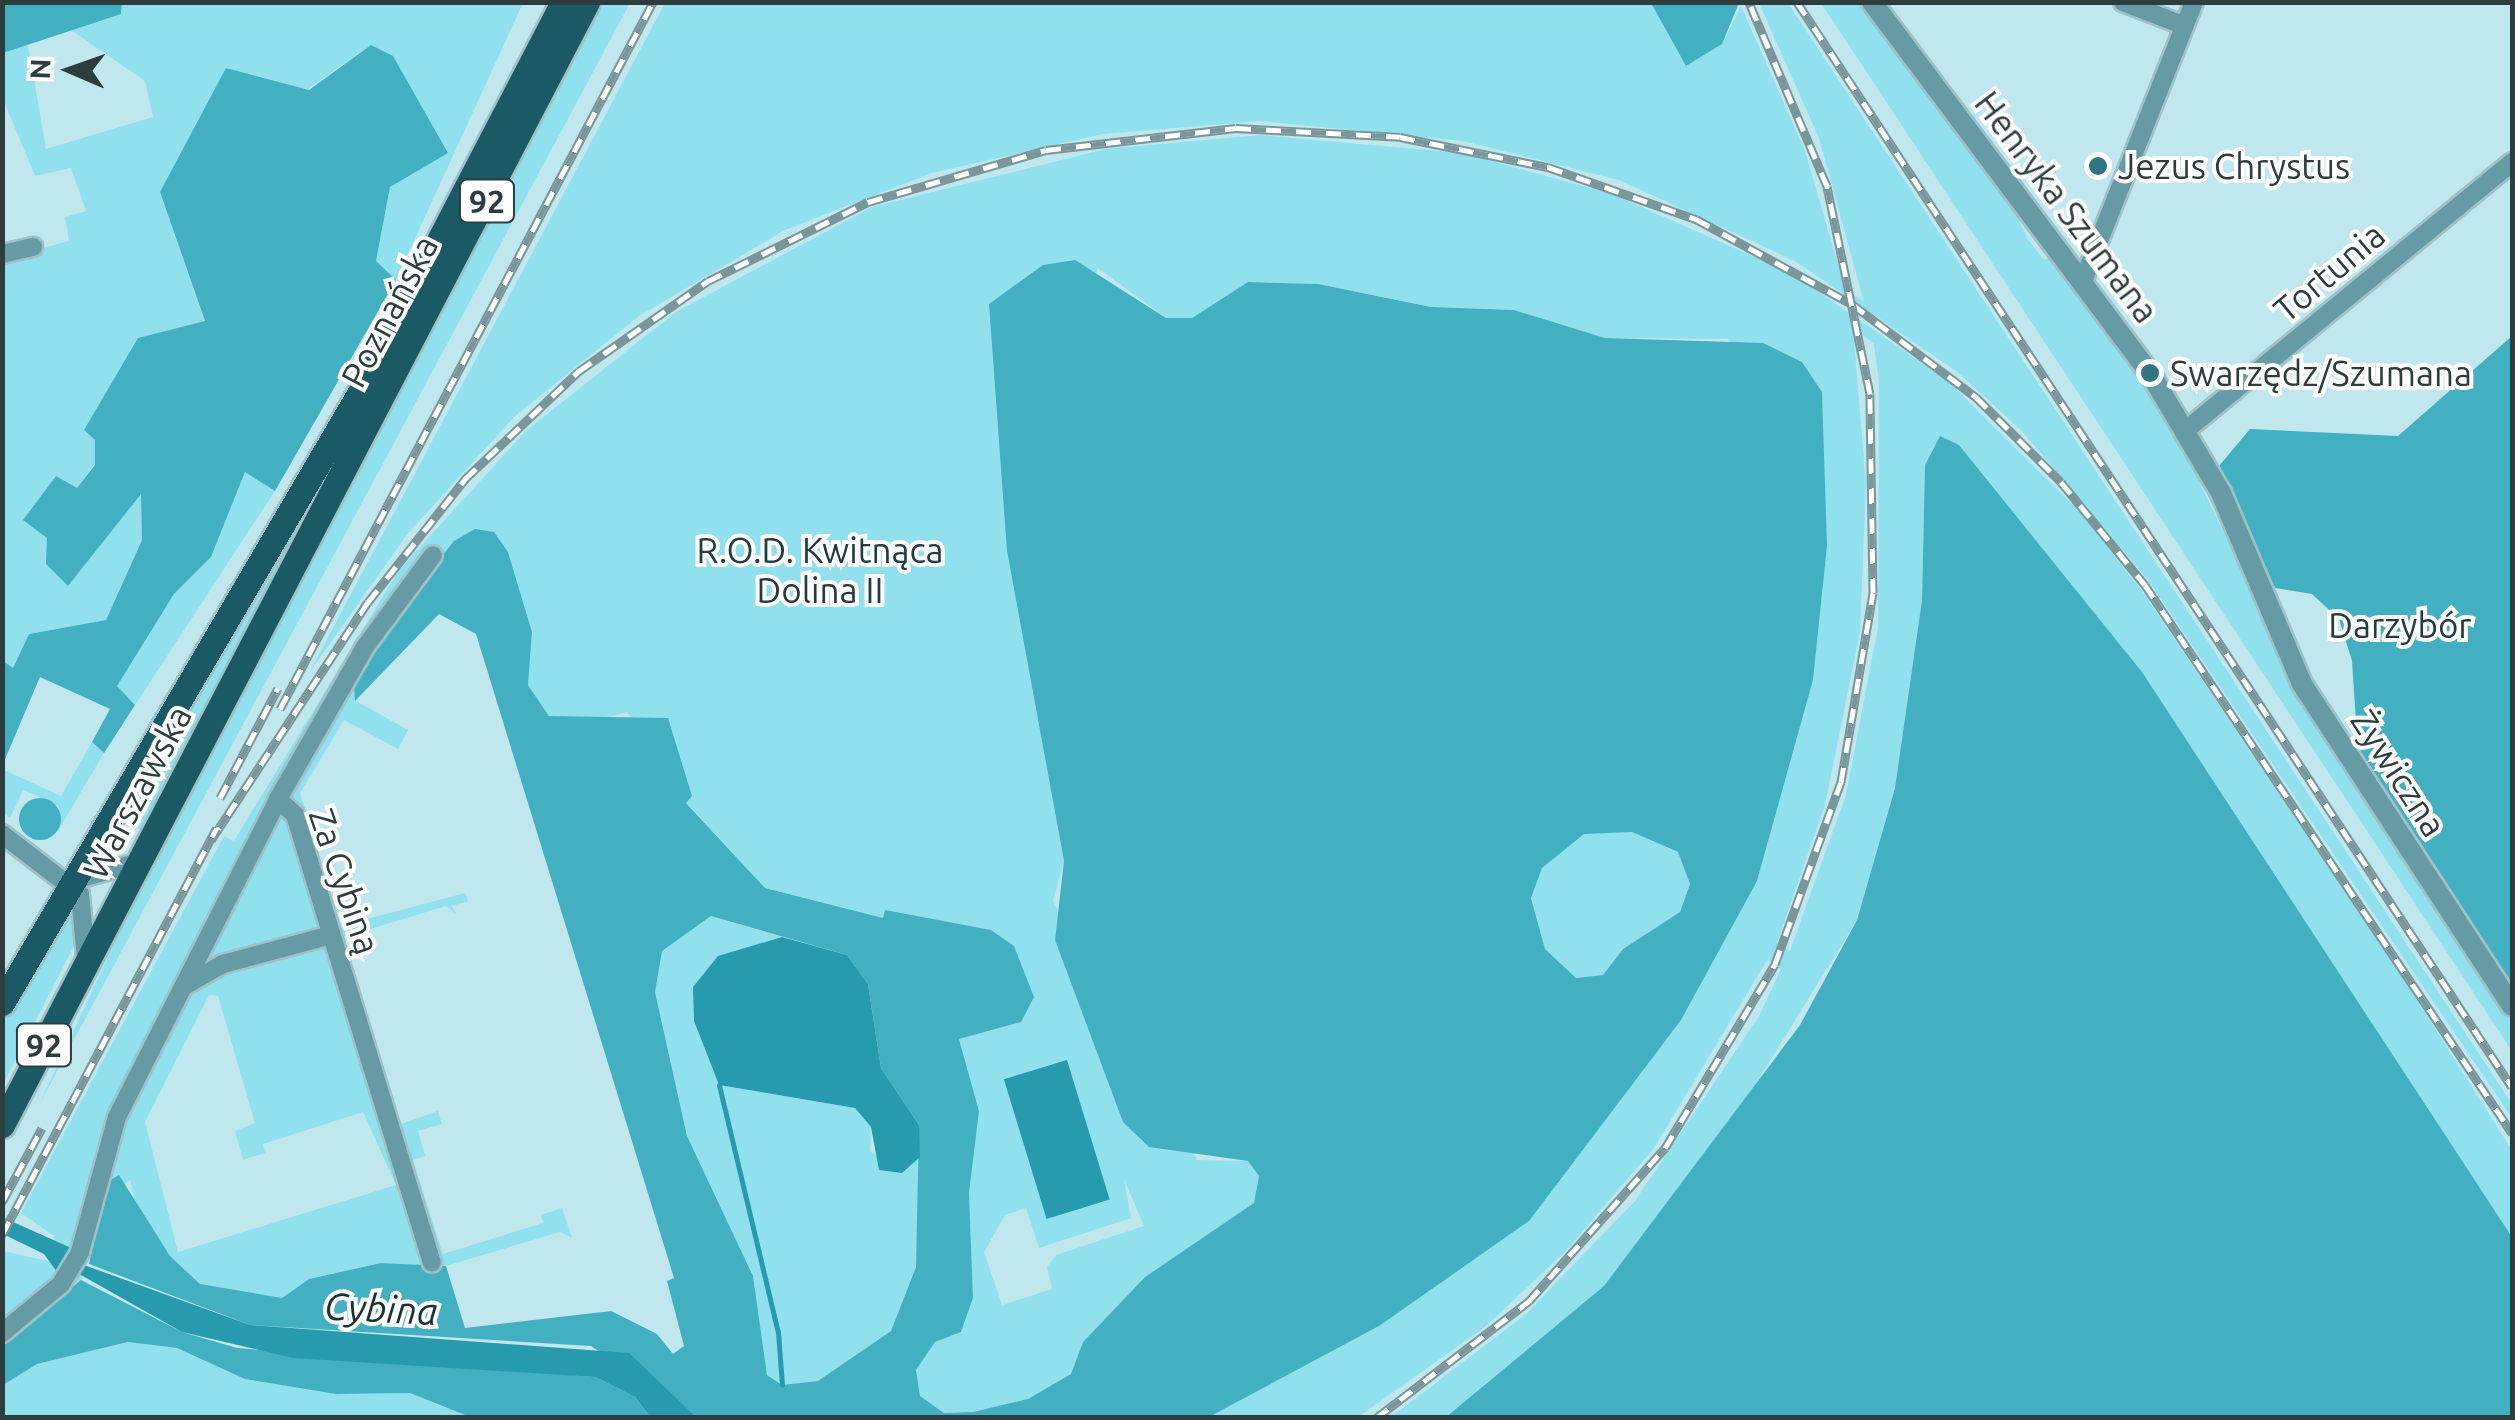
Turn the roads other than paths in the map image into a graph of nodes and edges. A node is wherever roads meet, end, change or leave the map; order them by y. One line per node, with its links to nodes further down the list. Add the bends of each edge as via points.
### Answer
1 (563, 2): 12 (main road, Poznańska / 92)
2 (587, 2): 13 (main road, Poznańska / 92)
3 (1872, 2): 10 (street, Henryka Szumana)
4 (2123, 2): 6 (street)
5 (2194, 2): 6 (street)
6 (2184, 26): 10 (street)
7 (2512, 162): 11 (street, Tortunia)
8 (33, 247): 9 (street)
9 (2, 254)
10 (2082, 281): 11 (street, Henryka Szumana)
11 (2186, 430): 15 (street, Henryka Szumana)
12 (309, 479): 19 (main road, Warszawska / 92)
13 (333, 492): 18 (main road, Warszawska / 92)
14 (433, 555): 16 (street, Za Cybiną, via 365,647)
15 (2252, 564): 24 (street, Żywiczna, via 2302,684)
16 (278, 799): 20 (street, Za Cybiną, via 295,815); 22 (street)
17 (2, 834): 19 (street)
18 (140, 862): 19 (street); 21 (main road, Warszawska / 92)
19 (70, 881): 21 (street, via 86,918); 23 (main road, Warszawska / 92)
20 (331, 934): 22 (street, via 223,964); 26 (street, Za Cybiną)
21 (86, 965): 25 (main road, Warszawska / 92)
22 (185, 986): 27 (street, via 100,1156 80,1252 61,1284)
23 (2, 1004)
24 (2512, 1006)
25 (2, 1125)
26 (432, 1263)
27 (2, 1334)

